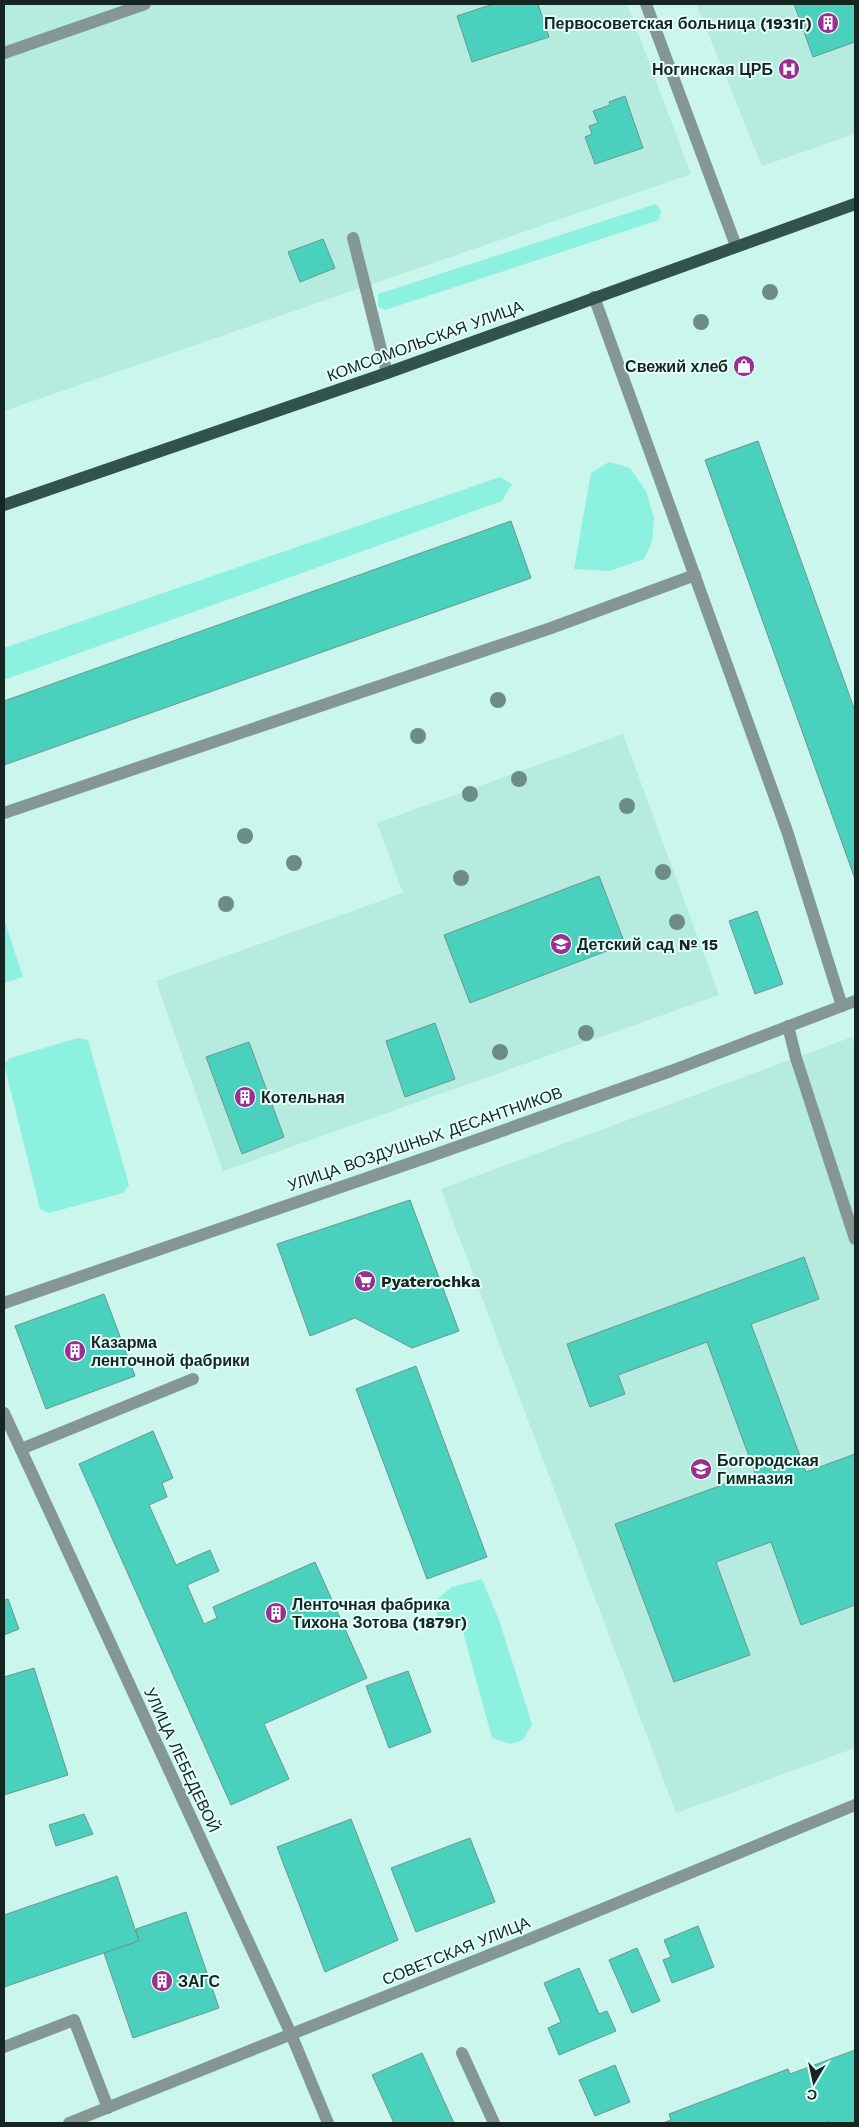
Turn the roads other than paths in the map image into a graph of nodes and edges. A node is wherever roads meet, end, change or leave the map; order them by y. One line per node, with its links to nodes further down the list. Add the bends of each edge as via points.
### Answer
1 (145, 4): 3 (street)
2 (646, 4): 6 (street)
3 (4, 53)
4 (855, 204): 6 (main road, КОМСОМОЛЬСКАЯ УЛИЦА)
5 (353, 238): 8 (street)
6 (736, 246): 7 (main road, КОМСОМОЛЬСКАЯ УЛИЦА)
7 (594, 297): 8 (main road, КОМСОМОЛЬСКАЯ УЛИЦА); 10 (street)
8 (387, 373): 9 (main road, КОМСОМОЛЬСКАЯ УЛИЦА)
9 (4, 505)
10 (695, 576): 11 (street, via 524,638); 13 (street, via 787,831)
11 (4, 813)
12 (855, 1001): 13 (street, УЛИЦА ВОЗДУШНЫХ ДЕСАНТНИКОВ)
13 (842, 1006): 14 (street, УЛИЦА ВОЗДУШНЫХ ДЕСАНТНИКОВ)
14 (788, 1026): 15 (street); 16 (street, УЛИЦА ВОЗДУШНЫХ ДЕСАНТНИКОВ, via 431,1156)
15 (855, 1239)
16 (4, 1303)
17 (193, 1379): 19 (street)
18 (4, 1412): 19 (street, УЛИЦА ЛЕБЕДЕВОЙ)
19 (21, 1449): 21 (street, УЛИЦА ЛЕБЕДЕВОЙ)
20 (855, 1806): 21 (street, СОВЕТСКАЯ УЛИЦА)
21 (291, 2034): 24 (street, СОВЕТСКАЯ УЛИЦА); 26 (street, УЛИЦА ЛЕБЕДЕВОЙ)
22 (4, 2047): 24 (street, via 74,2020)
23 (462, 2053): 27 (street)
24 (108, 2108): 25 (street, СОВЕТСКАЯ УЛИЦА)
25 (69, 2123)
26 (328, 2123)
27 (494, 2123)

